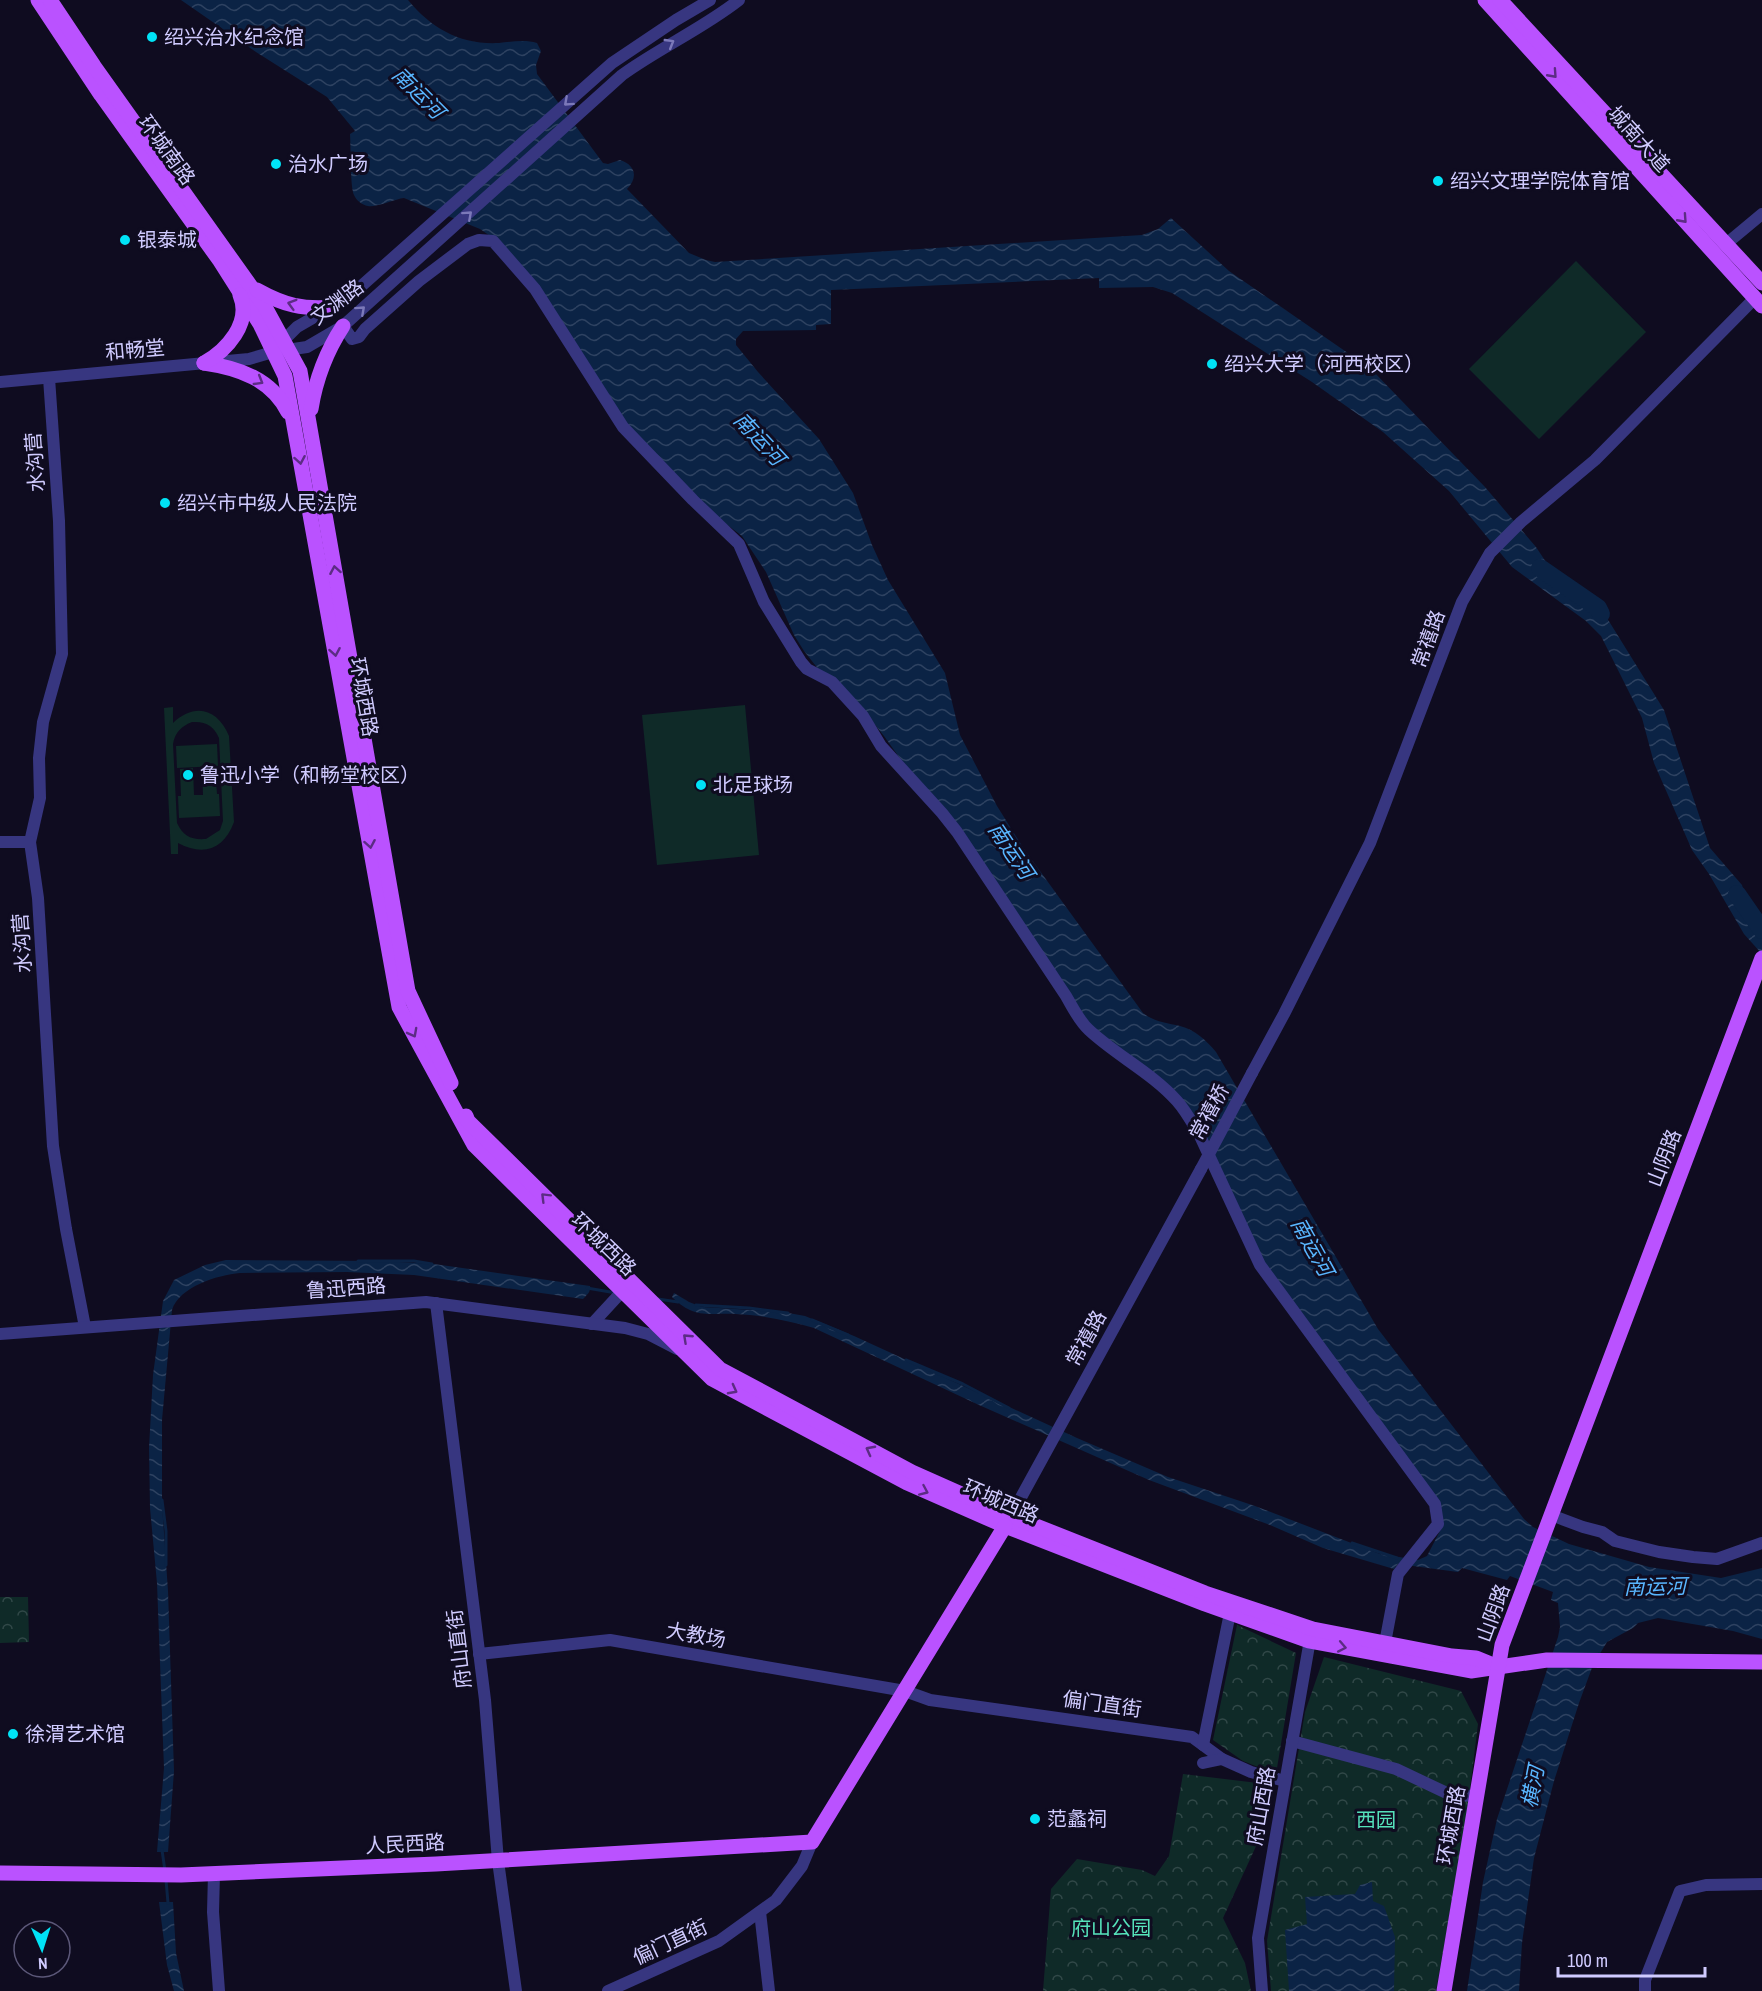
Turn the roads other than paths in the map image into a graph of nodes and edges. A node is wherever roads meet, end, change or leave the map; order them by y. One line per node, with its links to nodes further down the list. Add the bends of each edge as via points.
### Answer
1 (38, 0): 11 (main road, 环城南路)
2 (50, 0): 13 (main road, 环城南路)
3 (710, 0): 7 (street, 文渊路)
4 (738, 0): 8 (street, 文渊路)
5 (1485, 0): 14 (main road, 城南大道, one-way to 14)
6 (1500, 0): 10 (main road, 城南大道)
7 (692, 6): 8 (street); 15 (street, 文渊路, one-way to 15, via 612,63 414,241)
8 (701, 25): 17 (street, 文渊路, one-way to 8, via 622,75)
9 (1762, 214): 10 (street)
10 (1726, 244): 12 (main road, 城南大道)
11 (234, 283): 16 (main road, 环城南路); 20 (main road, via 242,300 240,326 217,356)
12 (1762, 283)
13 (252, 287): 15 (main road, one-way to 13, via 311,309 292,305); 16 (main road, 环城南路)
14 (1759, 302): 28 (street, 常禧路, via 1595,460 1490,553 1462,602 1370,843)
15 (334, 307): 18 (street, 文渊路, via 297,327)
16 (267, 321): 18 (main road, 环城西路); 19 (main road, 环城西路)
17 (343, 326): 18 (street, 文渊路, via 307,347); 23 (main road, via 320,368); 42 (street, via 352,339 359,337 419,281 468,244 493,241 535,289 623,427 738,544 764,602 801,662 832,682 862,716 881,746 957,831 1080,1019 1177,1100 1200,1136 1260,1265 1435,1504 1438,1524 1434,1532 1398,1574)
18 (287, 345): 19 (street, 文渊路); 23 (main road, 环城西路, via 300,371)
19 (273, 352): 20 (street, 和畅堂, via 249,359); 23 (main road, 环城西路, via 285,376)
20 (204, 363): 21 (street, 和畅堂); 23 (main road, one-way to 23, via 229,367 267,385)
21 (49, 378): 22 (street, 和畅堂); 25 (street, 水沟营, via 59,520 62,654 43,722 40,798)
22 (0, 382)
23 (303, 434): 30 (main road, 环城西路, via 408,991 468,1120)
24 (0, 842): 25 (street)
25 (30, 842): 33 (street, 水沟营, via 38,898 53,1146)
26 (1762, 958): 38 (main road, 山阴路)
27 (1762, 987): 36 (main road, 山阴路)
28 (1252, 1073): 29 (street, 常禧桥, bridge)
29 (1201, 1169): 37 (street, 常禧路)
30 (626, 1287): 32 (street); 35 (main road, 环城西路, via 642,1310); 37 (main road, 环城西路, one-way to 30, via 720,1369 662,1313)
31 (436, 1303): 32 (street, 鲁迅西路); 33 (street, 鲁迅西路); 43 (street, 府山直街)
32 (592, 1324): 35 (street, 鲁迅西路, via 648,1334)
33 (85, 1327): 34 (street, 鲁迅西路)
34 (0, 1334)
35 (688, 1356): 37 (main road, 环城西路, one-way to 37, via 712,1378 907,1483)
36 (1559, 1518): 38 (main road, 山阴路); 39 (street, via 1602,1532 1615,1541 1693,1557 1717,1559)
37 (1008, 1521): 40 (main road, 环城西路); 41 (main road, 环城西路); 46 (main road)
38 (1549, 1534): 45 (main road, 山阴路, via 1502,1645)
39 (1762, 1543)
40 (1230, 1613): 41 (main road, 环城西路); 48 (street)
41 (1311, 1635): 42 (main road, 环城西路); 45 (main road, 环城西路, one-way to 45, via 1471,1671); 47 (street, 府山西路)
42 (1386, 1643): 45 (main road, 环城西路, via 1476,1658)
43 (479, 1654): 46 (street, 大教场, via 610,1640); 54 (street, 府山直街)
44 (1762, 1662): 45 (main road, via 1599,1659 1548,1660)
45 (1498, 1667): 52 (main road, 环城西路)
46 (905, 1691): 48 (street, 偏门直街, via 930,1700 1192,1737); 53 (main road)
47 (1292, 1741): 51 (street, 府山西路); 52 (street, via 1396,1770 1451,1795)
48 (1203, 1745): 49 (street, 偏门直街)
49 (1222, 1759): 50 (street); 51 (street, 偏门直街)
50 (1203, 1763)
51 (1285, 1781): 63 (street, 府山西路, via 1258,1938)
52 (1477, 1796): 64 (main road, 环城西路)
53 (812, 1842): 54 (main road, 人民西路); 58 (street, 偏门直街, via 802,1866 776,1900)
54 (498, 1860): 56 (main road, 人民西路); 60 (street, 府山直街)
55 (0, 1873): 56 (main road, 人民西路)
56 (214, 1874): 59 (street)
57 (1762, 1884): 65 (street, via 1706,1885 1680,1891 1645,1980)
58 (760, 1912): 61 (street, 偏门直街, via 720,1941); 62 (street)
59 (219, 1991)
60 (516, 1991)
61 (608, 1991)
62 (769, 1991)
63 (1262, 1991)
64 (1444, 1991)
65 (1645, 1991)

